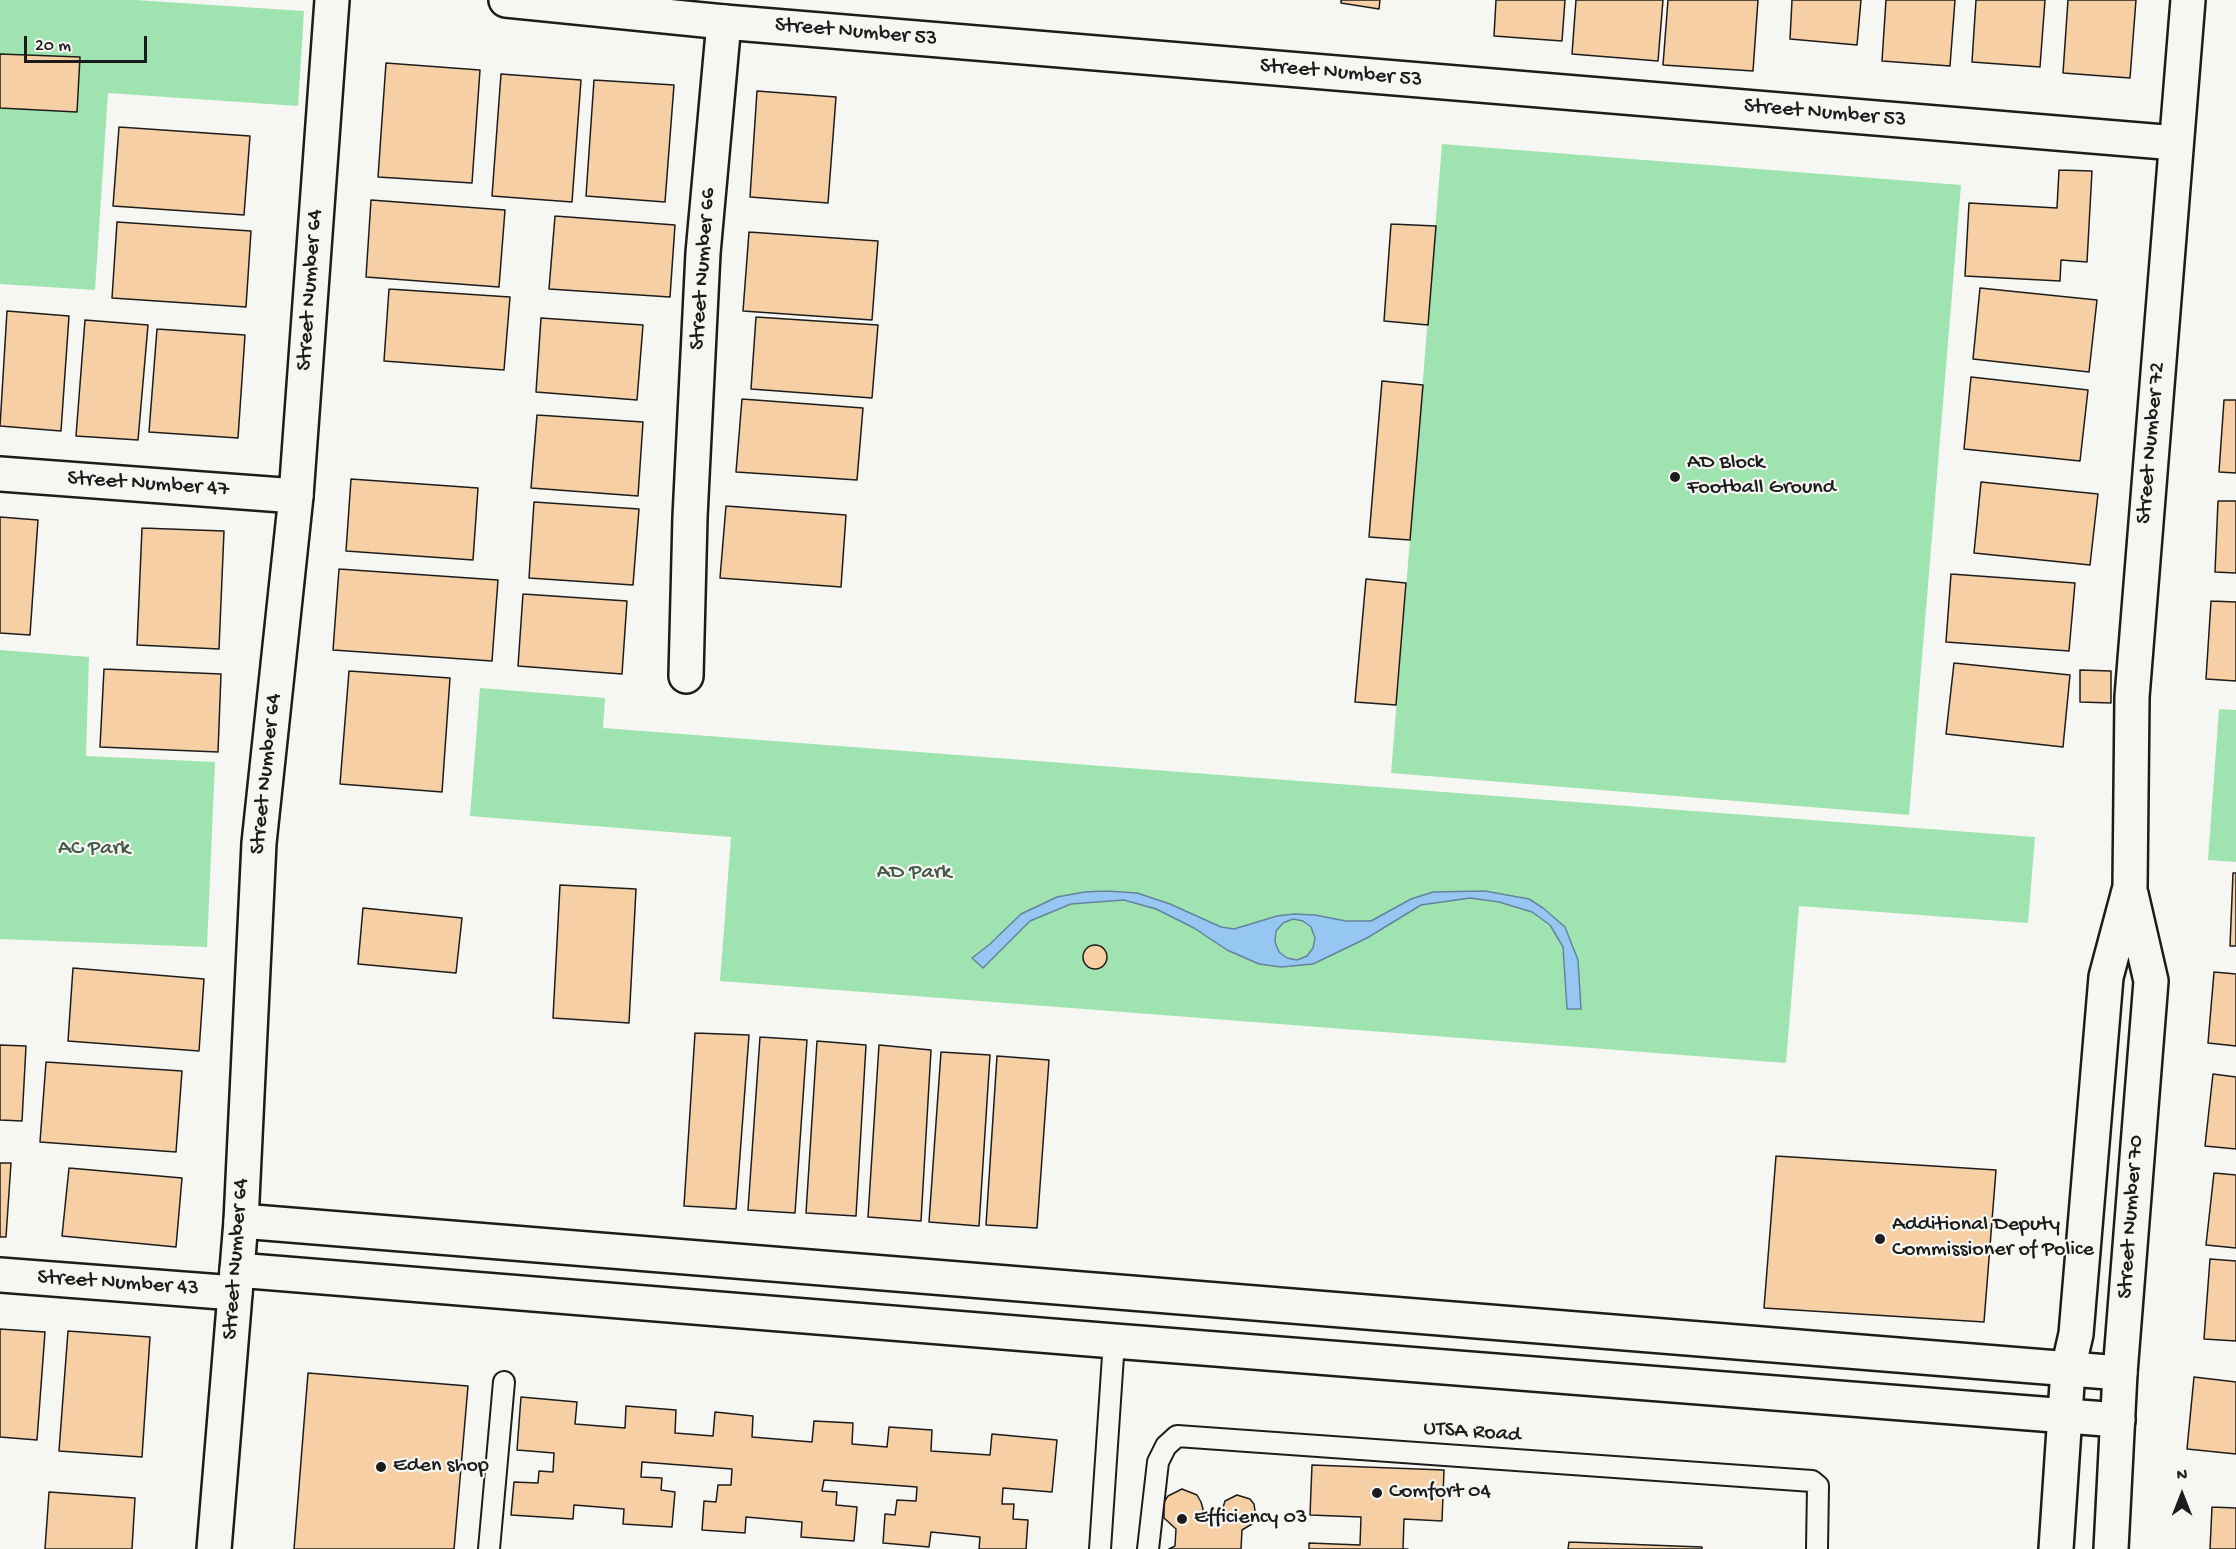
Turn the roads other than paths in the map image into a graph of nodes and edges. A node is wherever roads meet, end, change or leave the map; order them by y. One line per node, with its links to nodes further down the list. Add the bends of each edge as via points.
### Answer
1 (332, 0): 7 (street, Street Number 64)
2 (506, 0): 4 (street, Street Number 53)
3 (2188, 0): 5 (street, Street Number 72)
4 (724, 22): 5 (street, Street Number 53); 8 (street, Street Number 66, via 703,253)
5 (2176, 143): 9 (street, Street Number 72, via 2132,697)
6 (0, 474): 7 (street, Street Number 47)
7 (296, 496): 10 (street, Street Number 64, via 259,843)
8 (686, 676)
9 (2130, 886): 14 (street, via 2106,977 2076,1334); 15 (street, Street Number 70, via 2151,981)
10 (241, 1221): 12 (street, Street Number 64); 14 (street)
11 (0, 1275): 12 (street, Street Number 43)
12 (236, 1281): 13 (street, Street Number 43); 19 (street, Street Number 64)
13 (1114, 1341): 17 (street, Street Number 43); 21 (lane)
14 (2068, 1369): 15 (street); 17 (street)
15 (2120, 1373): 18 (street, Street Number 70)
16 (504, 1382): 20 (lane)
17 (2064, 1416): 18 (street, Street Number 43); 24 (street)
18 (2118, 1420): 25 (street, Street Number 70)
19 (214, 1549)
20 (489, 1549)
21 (1100, 1549)
22 (1148, 1549): 23 (lane, UTSA Road, via 1158,1462 1177,1436 1812,1481 1818,1486)
23 (1816, 1549)
24 (2056, 1549)
25 (2111, 1549)

